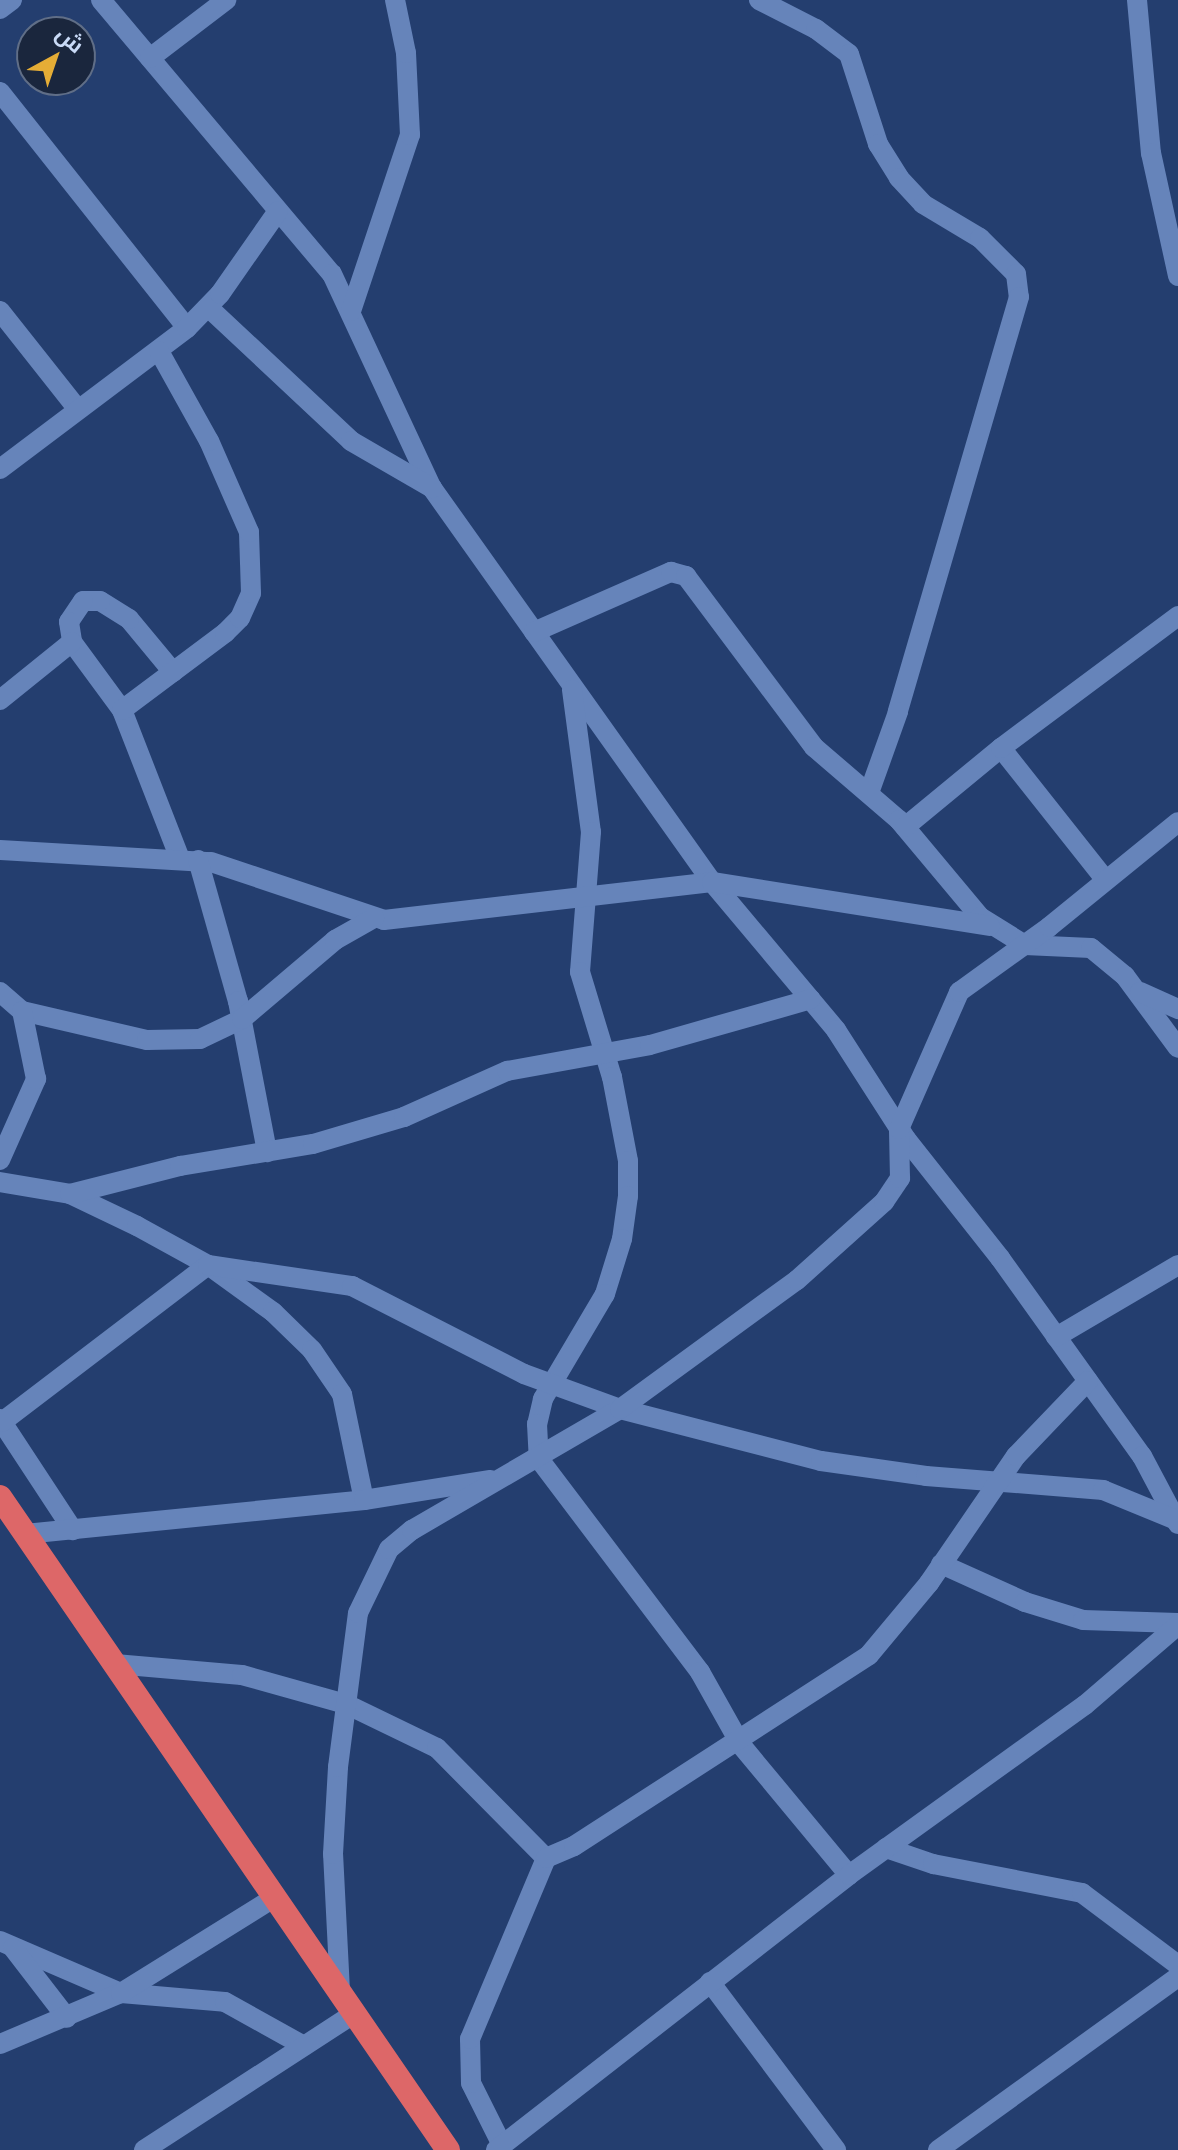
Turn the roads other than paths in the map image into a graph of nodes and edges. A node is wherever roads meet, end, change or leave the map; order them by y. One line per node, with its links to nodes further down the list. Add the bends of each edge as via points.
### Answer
1 (12, 0): 7 (street)
2 (101, 0): 8 (street)
3 (226, 0): 8 (street)
4 (395, 0): 14 (street, via 406,53 410,135)
5 (759, 0): 28 (street, via 816,29 849,54 878,144 899,178 923,204 980,238 1016,274 1019,297 898,712)
6 (1137, 0): 11 (street, via 1151,153)
7 (0, 9)
8 (150, 58): 10 (street)
9 (0, 92): 15 (street)
10 (278, 211): 12 (street); 14 (street, via 332,274)
11 (1178, 276)
12 (208, 307): 15 (street); 19 (street, via 351,441)
13 (0, 311): 17 (street)
14 (351, 311): 19 (street)
15 (187, 328): 16 (street)
16 (159, 351): 17 (street); 23 (street, via 209,441 243,519 252,570 251,593 240,618)
17 (77, 408): 18 (street)
18 (0, 469)
19 (432, 488): 21 (street)
20 (1178, 616): 27 (street)
21 (534, 632): 24 (street); 28 (street, via 679,572 693,583 738,651 814,747)
22 (72, 642): 23 (street, via 69,622 90,598 129,619); 25 (street); 26 (street)
23 (173, 672): 26 (street)
24 (572, 686): 34 (street); 35 (street, via 591,824)
25 (0, 700)
26 (122, 710): 32 (street)
27 (1001, 748): 30 (street); 33 (street)
28 (869, 793): 30 (street)
29 (1178, 822): 33 (street)
30 (905, 827): 37 (street)
31 (0, 850): 32 (street)
32 (189, 858): 36 (street, via 255,874); 44 (street)
33 (1105, 879): 38 (street)
34 (712, 882): 35 (street); 37 (street); 41 (street)
35 (586, 895): 36 (street, via 467,912); 46 (street, via 580,972)
36 (374, 918): 44 (street, via 335,940)
37 (990, 926): 38 (street)
38 (1025, 945): 39 (street, via 1091,948); 47 (street, via 972,980 951,1003)
39 (1137, 990): 42 (street); 45 (street)
40 (0, 992): 43 (street)
41 (811, 999): 46 (street); 47 (street)
42 (1178, 1009)
43 (22, 1011): 44 (street, via 171,1042 200,1039); 49 (street, via 36,1079)
44 (242, 1019): 48 (street)
45 (1178, 1048)
46 (605, 1055): 48 (street, via 507,1071 404,1117); 56 (street, via 628,1161 622,1239 592,1323)
47 (899, 1129): 54 (street); 57 (street, via 900,1178 884,1202 797,1280)
48 (267, 1152): 51 (street, via 180,1166)
49 (0, 1160)
50 (0, 1182): 51 (street)
51 (70, 1194): 52 (street)
52 (208, 1265): 56 (street, via 352,1286 444,1336); 58 (street); 63 (street, via 285,1323 334,1380 346,1406)
53 (1178, 1265): 54 (street)
54 (1056, 1337): 55 (street)
55 (1088, 1381): 61 (street); 64 (street, via 1142,1456)
56 (550, 1384): 57 (street); 59 (street, via 537,1424)
57 (620, 1409): 59 (street); 61 (street, via 821,1461)
58 (1, 1421): 65 (street)
59 (539, 1459): 60 (street); 71 (street, via 700,1672)
60 (507, 1477): 63 (street); 70 (street, via 412,1530 389,1549 358,1613)
61 (999, 1480): 64 (street, via 1110,1491); 67 (street)
62 (0, 1497): 66 (highway)
63 (364, 1500): 65 (street)
64 (1177, 1522)
65 (73, 1530): 66 (street)
66 (25, 1534): 69 (highway)
67 (941, 1564): 68 (street, via 1025,1602 1083,1620); 71 (street, via 869,1655)
68 (1178, 1624): 72 (street, via 1068,1718)
69 (115, 1664): 70 (street, via 242,1675); 75 (highway)
70 (346, 1704): 73 (street, via 437,1748); 80 (street, via 333,1854)
71 (736, 1737): 73 (street, via 574,1846); 74 (street)
72 (886, 1848): 74 (street); 77 (street, via 933,1864 1082,1893)
73 (546, 1858): 86 (street, via 470,2039 471,2083)
74 (849, 1875): 79 (street)
75 (275, 1897): 80 (highway); 81 (street)
76 (4, 1939): 81 (street); 83 (street)
77 (1178, 1965)
78 (1178, 1977): 90 (street)
79 (710, 1982): 86 (street); 89 (street)
80 (340, 1991): 82 (highway)
81 (121, 1993): 83 (street); 85 (street, via 216,1999)
82 (355, 2013): 85 (street); 88 (highway)
83 (67, 2018): 84 (street)
84 (0, 2044)
85 (304, 2046): 87 (street)
86 (499, 2148)
87 (144, 2150)
88 (448, 2150)
89 (836, 2150)
90 (938, 2150)

